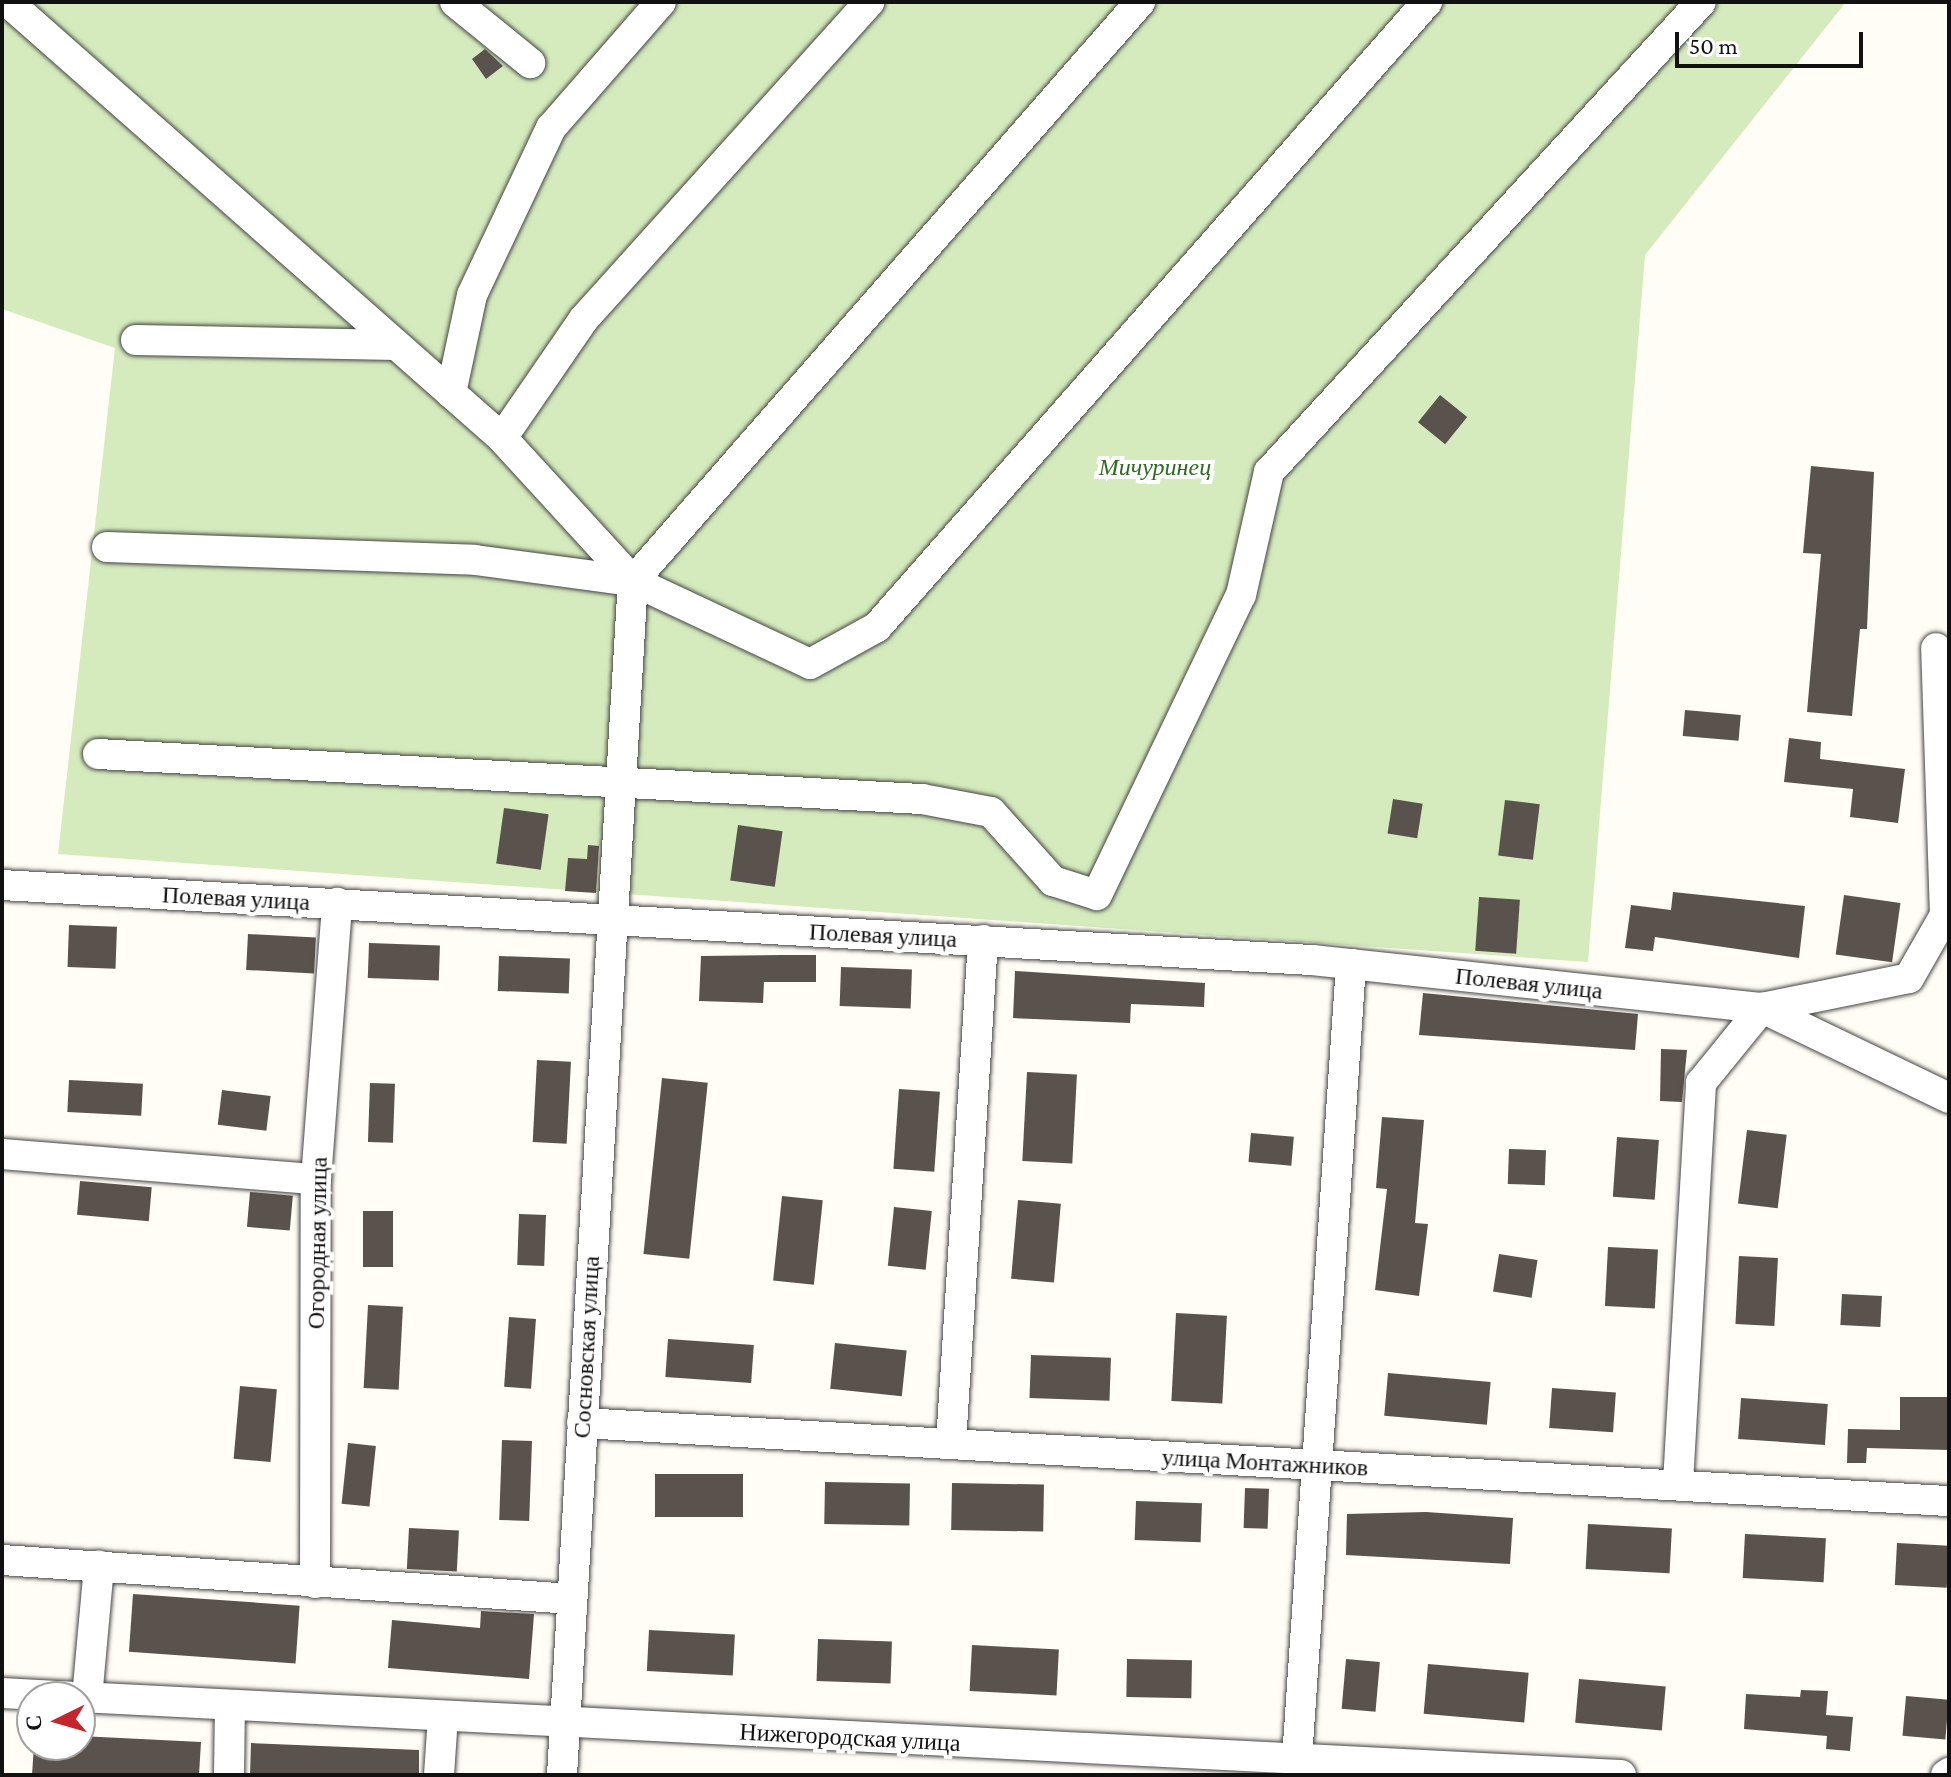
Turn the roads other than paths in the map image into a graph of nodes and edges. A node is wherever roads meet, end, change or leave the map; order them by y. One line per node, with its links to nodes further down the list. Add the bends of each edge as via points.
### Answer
1 (8, 2): 10 (street)
2 (455, 2): 8 (street)
3 (661, 2): 11 (street, via 551,128 472,295)
4 (869, 2): 12 (street, via 583,320)
5 (1140, 2): 14 (street)
6 (1427, 2): 14 (street, via 877,627 810,664)
7 (1701, 2): 17 (street, via 1269,472 1241,595 1097,895 1053,881 991,812 922,799)
8 (530, 63)
9 (136, 340): 10 (street)
10 (396, 345): 11 (street)
11 (451, 393): 12 (street)
12 (502, 438): 14 (street)
13 (107, 547): 14 (street, via 475,560)
14 (633, 581): 17 (street, Сосновская улица)
15 (1936, 648): 23 (street, via 1945,915 1909,978)
16 (98, 754): 17 (street)
17 (623, 784): 20 (street, Сосновская улица)
18 (2, 885): 19 (street, Полевая улица)
19 (337, 903): 20 (street, Полевая улица); 26 (street, Огородная улица)
20 (613, 918): 21 (street, Полевая улица); 27 (street, Сосновская улица)
21 (983, 940): 22 (street, Полевая улица); 28 (street)
22 (1351, 964): 23 (street, Полевая улица); 29 (street)
23 (1762, 1008): 24 (street); 30 (street, via 1701,1083)
24 (1949, 1098)
25 (2, 1154): 26 (street)
26 (316, 1179): 34 (street, Огородная улица)
27 (582, 1423): 28 (street, улица Монтажников); 35 (street, Сосновская улица)
28 (951, 1443): 29 (street, улица Монтажников)
29 (1315, 1465): 30 (street, улица Монтажников); 41 (street)
30 (1678, 1483): 31 (street, улица Монтажников)
31 (1949, 1501)
32 (2, 1560): 33 (street)
33 (99, 1566): 34 (street); 36 (street)
34 (315, 1583): 35 (street)
35 (572, 1599): 40 (street, Сосновская улица)
36 (83, 1681)
37 (96, 1698): 38 (street, Нижегородская улица)
38 (230, 1705): 39 (street, Нижегородская улица); 43 (street)
39 (443, 1716): 40 (street, Нижегородская улица); 44 (street)
40 (565, 1722): 42 (street, Нижегородская улица); 45 (street, Сосновская улица)
41 (1297, 1759): 42 (street, Нижегородская улица); 46 (street, Нижегородская улица)
42 (1091, 1762)
43 (229, 1775)
44 (439, 1775)
45 (562, 1775)
46 (1621, 1775)

